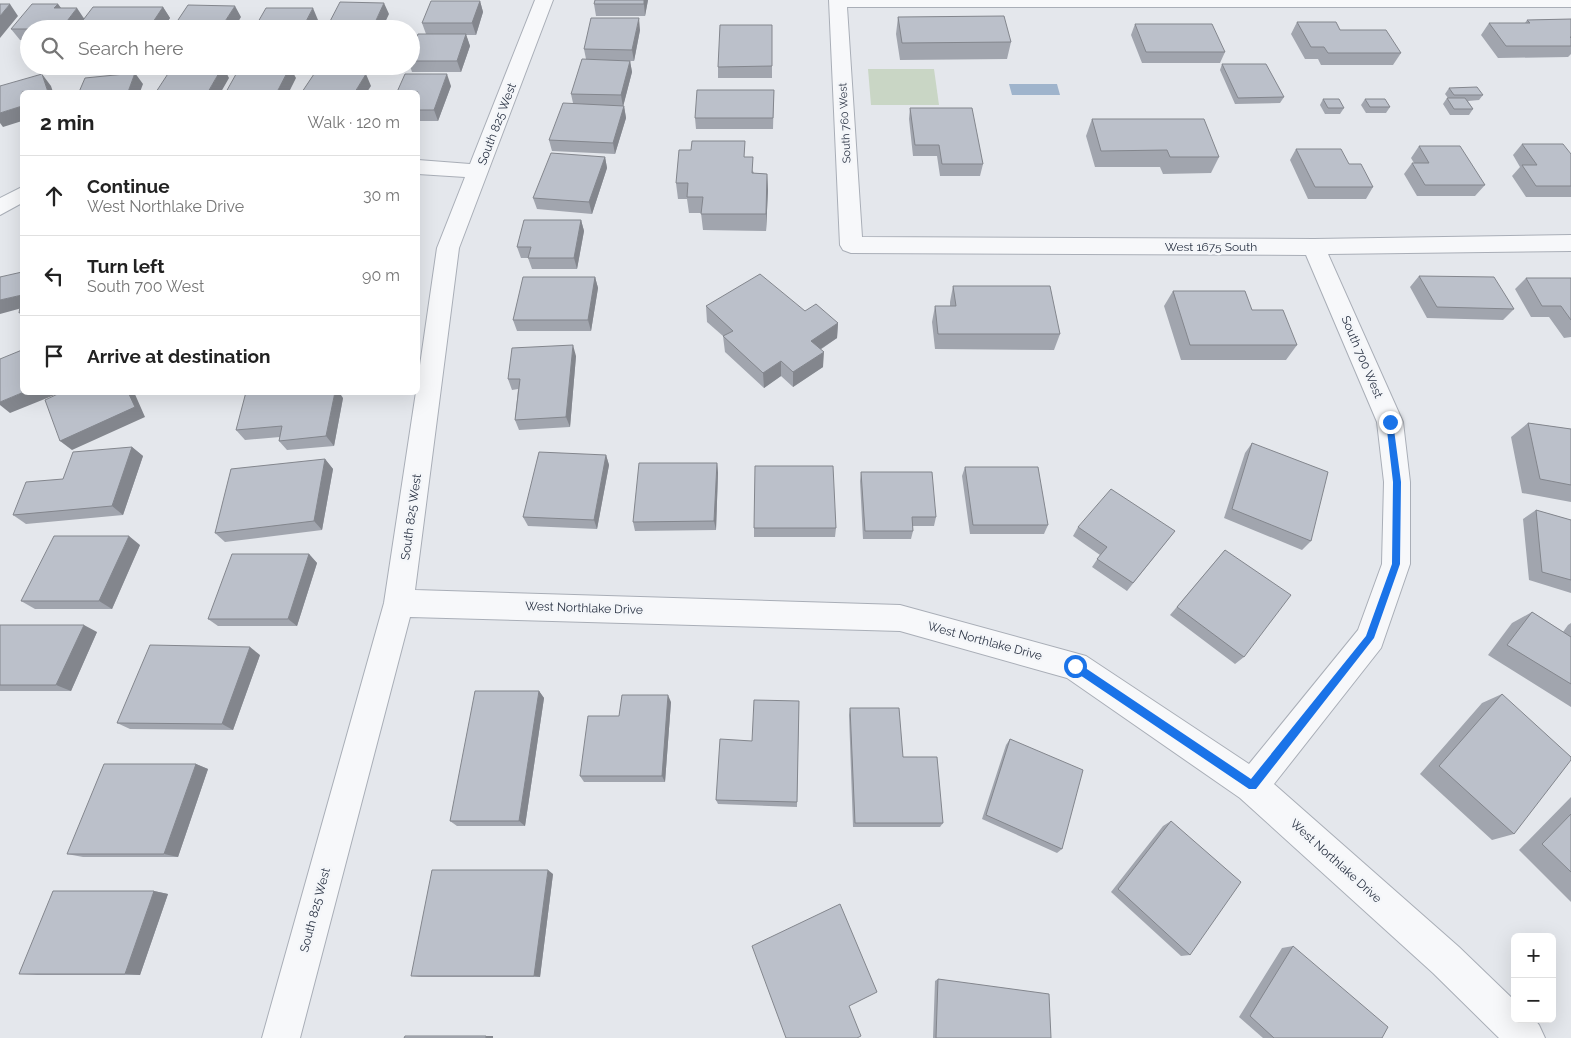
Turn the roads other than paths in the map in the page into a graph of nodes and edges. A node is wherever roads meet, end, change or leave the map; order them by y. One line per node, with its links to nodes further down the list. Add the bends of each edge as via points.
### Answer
1 (544, 0): 5 (street, South 825 West)
2 (838, 1): 3 (street); 9 (street, South 760 West)
3 (1571, 2)
4 (420, 167): 5 (street)
5 (479, 171): 11 (street, South 825 West, via 448,248)
6 (20, 195): 7 (street)
7 (0, 208)
8 (1571, 243): 10 (street, West 1675 South)
9 (851, 246): 10 (street, West 1675 South)
10 (1314, 247): 12 (street, South 700 West, via 1390,422 1397,482 1396,564 1370,638)
11 (399, 603): 12 (street, West Northlake Drive, via 900,618 1075,666); 13 (street, South 825 West)
12 (1252, 786): 14 (street, West Northlake Drive, via 1446,960)
13 (280, 1038)
14 (1526, 1038)

